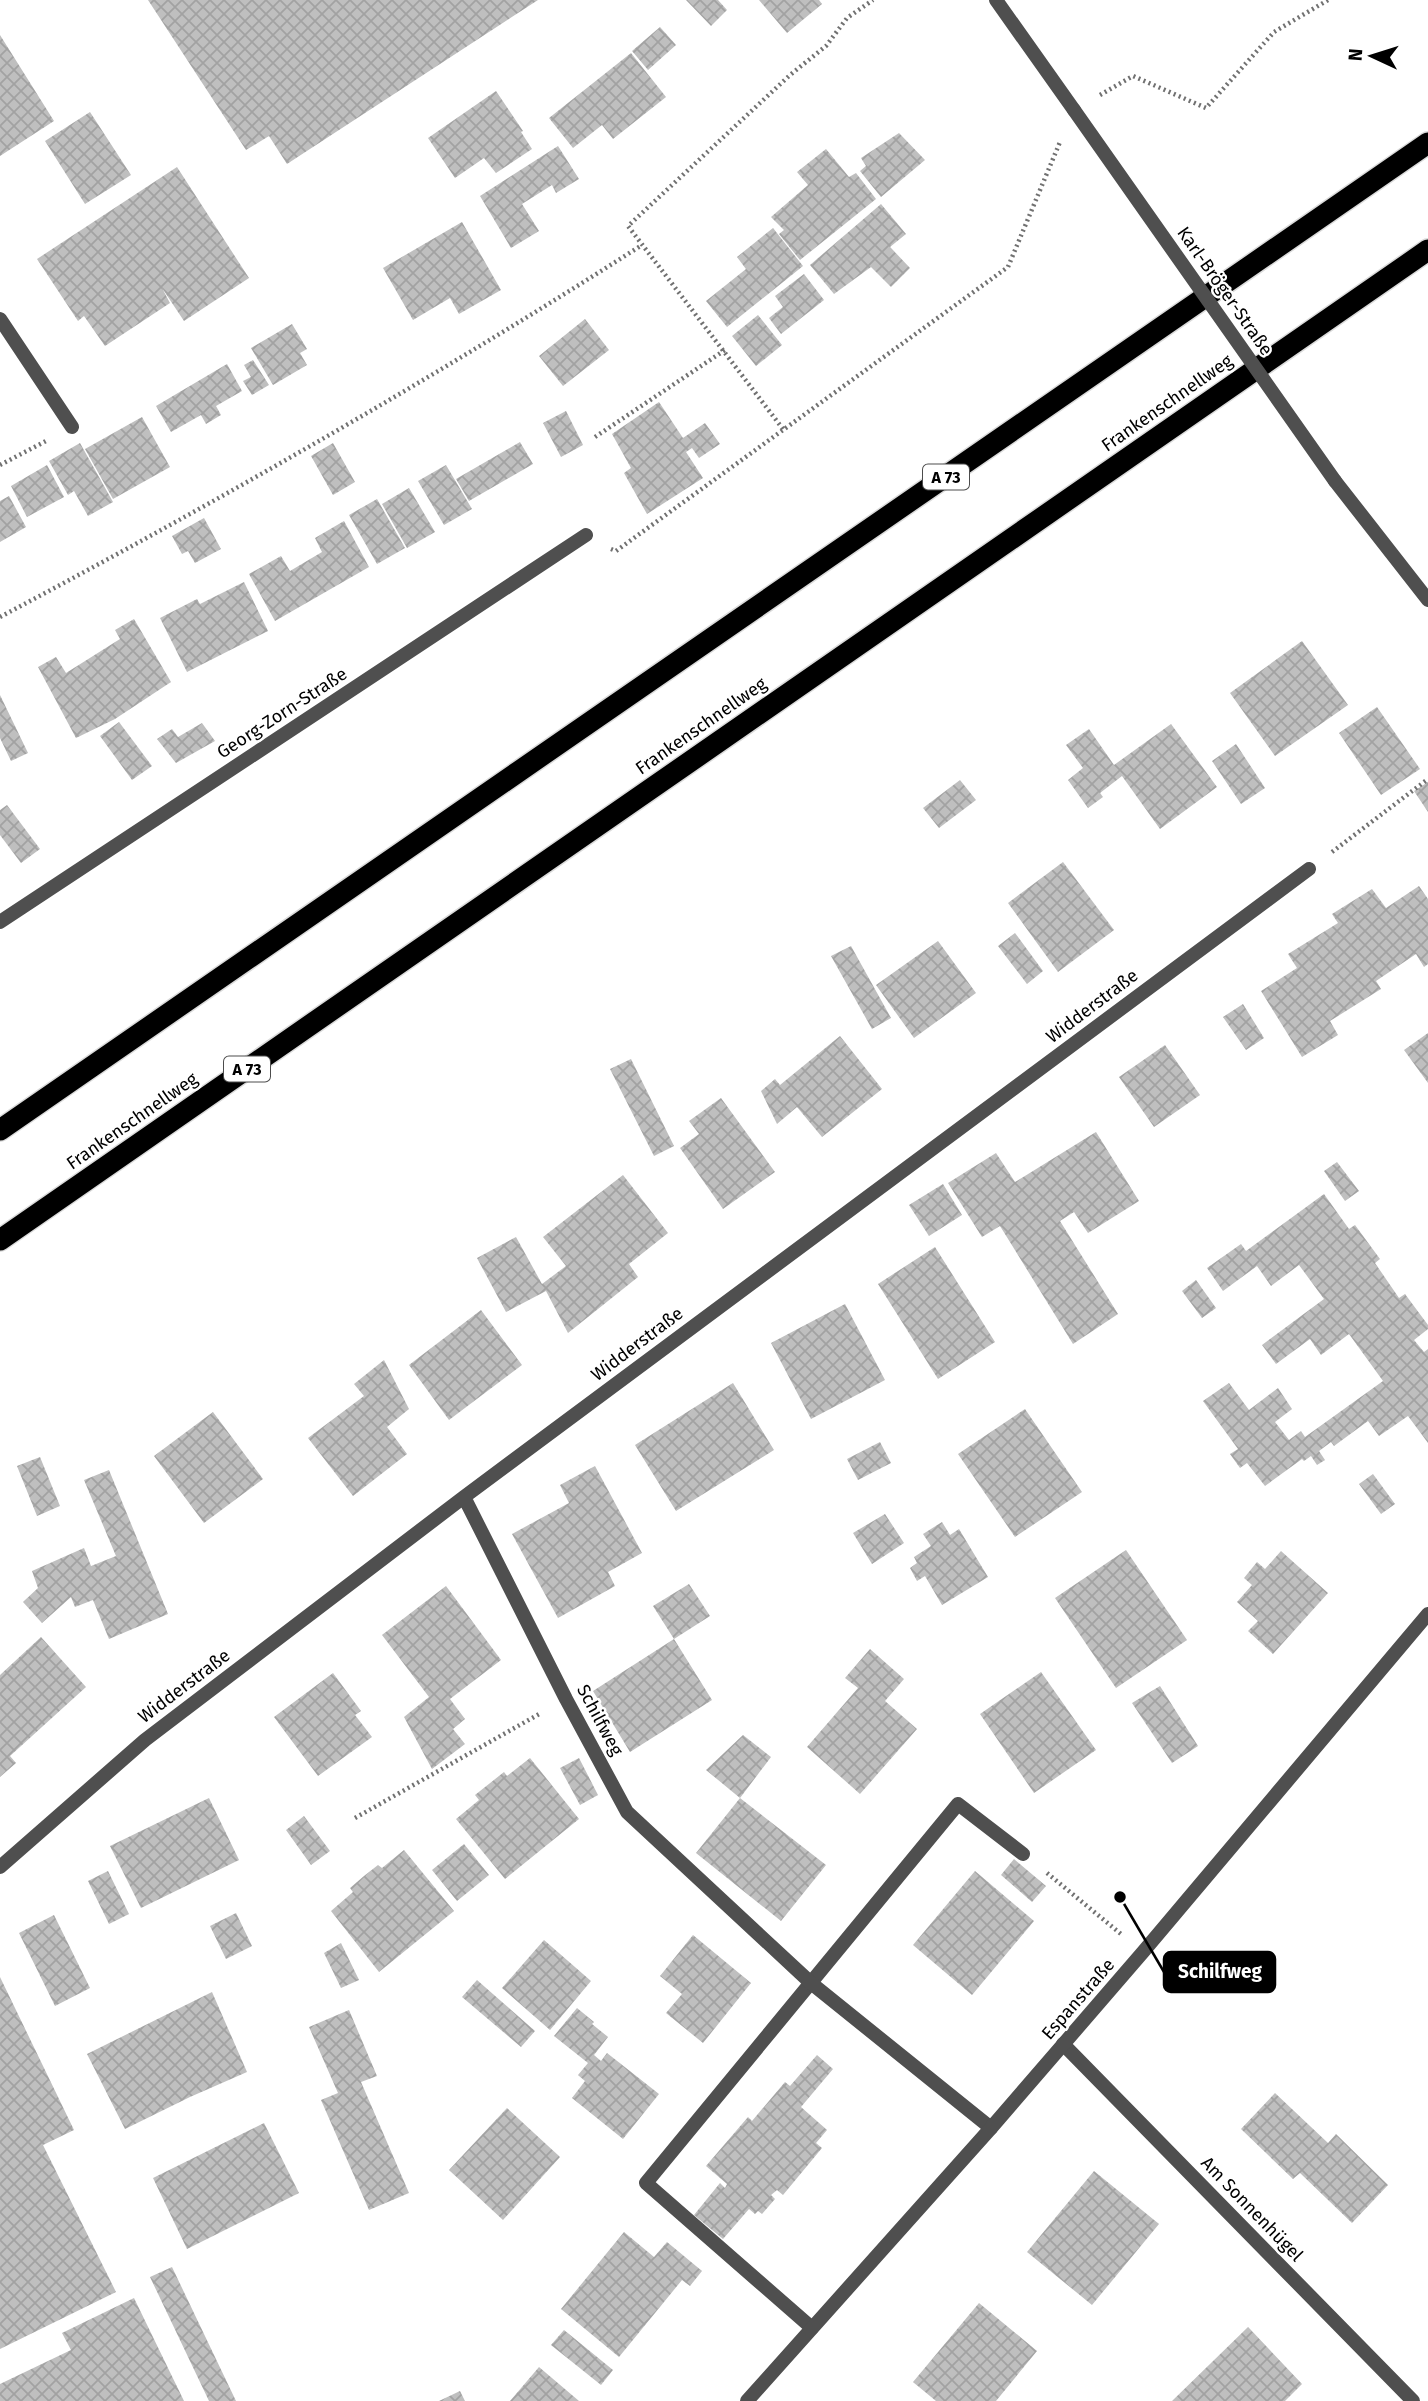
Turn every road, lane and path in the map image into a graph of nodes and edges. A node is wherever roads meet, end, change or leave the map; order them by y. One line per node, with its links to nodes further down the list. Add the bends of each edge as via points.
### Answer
1 (873, 0): 6 (path, via 847,18 826,46 628,226)
2 (996, 0): 4 (street, Karl-Bröger-Straße)
3 (1328, 0): 4 (path, via 1274,32 1206,108 1133,76)
4 (1074, 110): 11 (path, via 1008,267); 15 (street, Karl-Bröger-Straße, bridge, via 1335,481)
5 (1428, 143): 20 (highway, A 73)
6 (642, 245): 9 (path); 16 (path, via 488,342 152,536)
7 (1428, 250): 21 (highway, Frankenschnellweg / A 73)
8 (0, 319): 10 (street)
9 (725, 350): 11 (path); 12 (path)
10 (72, 427): 13 (path)
11 (783, 429): 14 (path, via 616,551)
12 (595, 437)
13 (0, 465)
14 (586, 535): 19 (street, Georg-Zorn-Straße)
15 (1428, 600)
16 (0, 617)
17 (1428, 779): 18 (path)
18 (1309, 869): 22 (street, Widderstraße)
19 (0, 922)
20 (0, 1130)
21 (0, 1240)
22 (464, 1497): 24 (street, Schilfweg); 27 (street, Widderstraße, via 145,1740)
23 (1428, 1614): 28 (street, Espanstraße)
24 (566, 1699): 25 (path); 29 (street, Schilfweg, via 627,1812)
25 (355, 1818)
26 (1023, 1854): 28 (path); 29 (street, via 958,1804)
27 (0, 1867)
28 (1143, 1952): 30 (street, Espanstraße)
29 (811, 1983): 31 (street, Schilfweg); 32 (street, via 646,2183)
30 (1063, 2044): 31 (street, Espanstraße); 34 (street, Am Sonnenhügel)
31 (991, 2128): 32 (street, Espanstraße)
32 (811, 2328): 33 (street, Espanstraße)
33 (747, 2401)
34 (1413, 2401)

